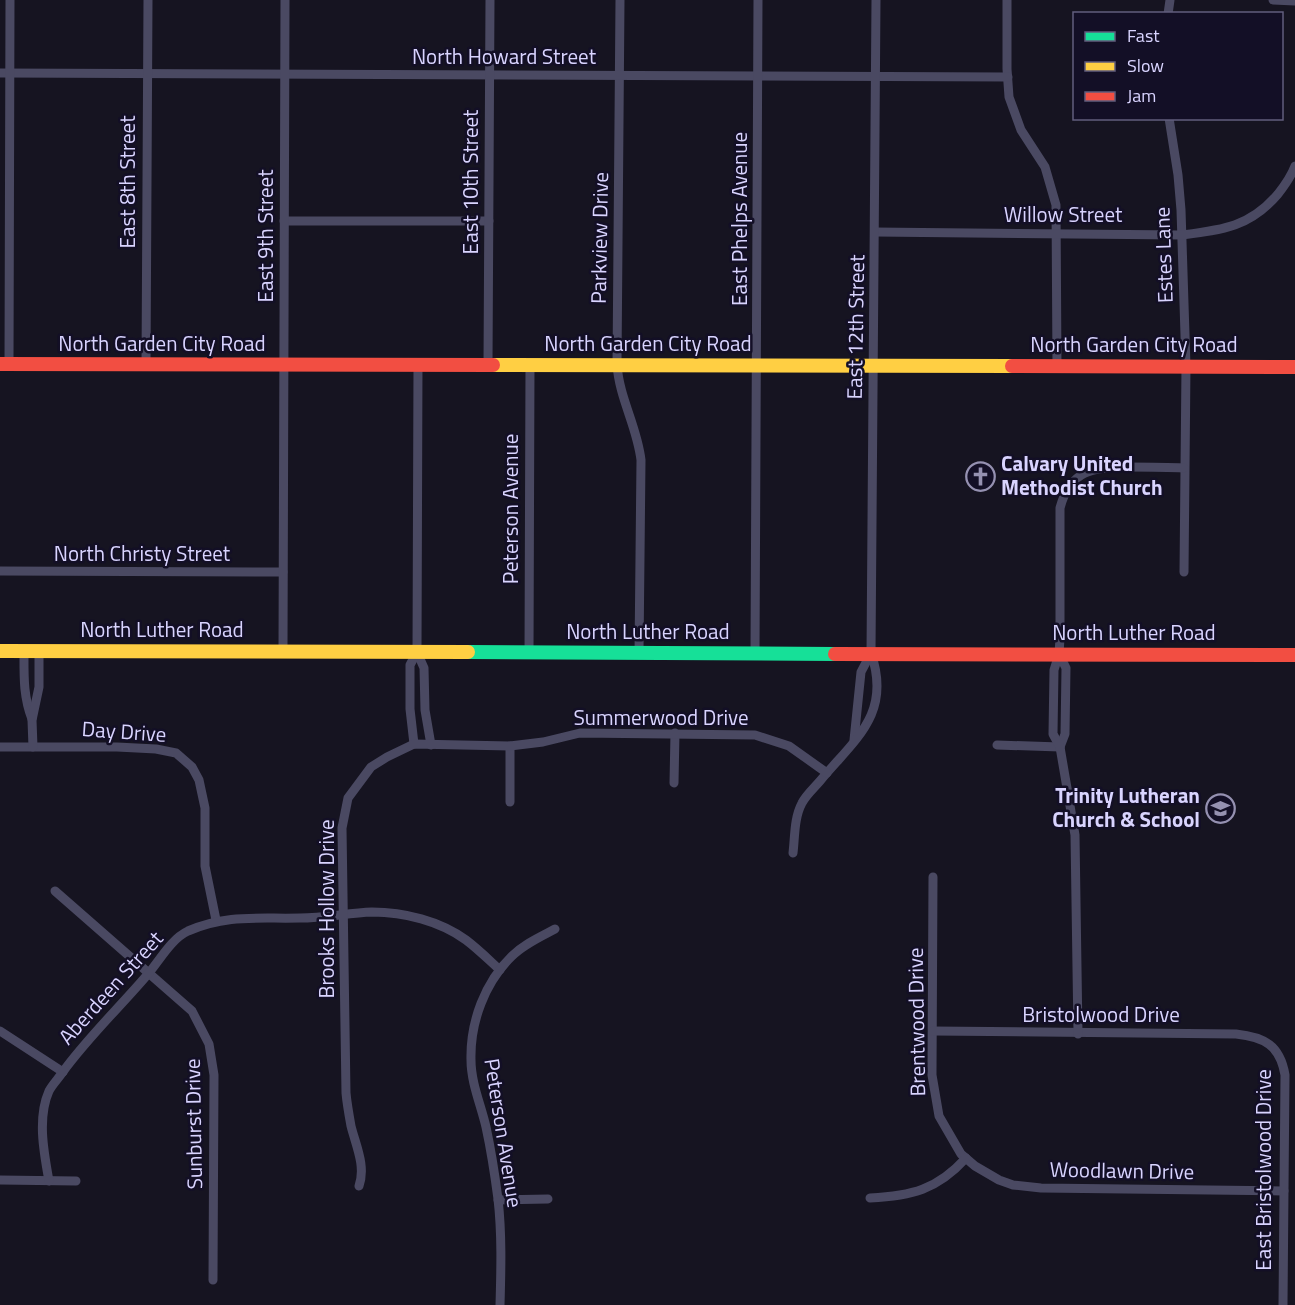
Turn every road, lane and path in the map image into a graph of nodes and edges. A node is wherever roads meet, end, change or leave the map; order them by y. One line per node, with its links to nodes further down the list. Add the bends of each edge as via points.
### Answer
1 (10, 0): 11 (street)
2 (148, 0): 12 (street, East 8th Street)
3 (285, 0): 14 (street, East 9th Street)
4 (490, 0): 15 (street, East 10th Street)
5 (620, 0): 13 (street, Parkview Drive)
6 (758, 0): 17 (street, East Phelps Avenue)
7 (876, 0): 16 (street, East 12th Street)
8 (1008, 0): 18 (street)
9 (1273, 0): 10 (street)
10 (1295, 1)
11 (4, 73): 12 (street, North Howard Street); 26 (street)
12 (147, 74): 14 (street, North Howard Street); 27 (street, East 8th Street)
13 (620, 74): 15 (street, North Howard Street); 17 (street, North Howard Street); 31 (street, Parkview Drive)
14 (285, 75): 15 (street, North Howard Street); 21 (street, East 9th Street)
15 (490, 75): 22 (street, East 10th Street)
16 (876, 75): 17 (street, North Howard Street); 18 (street, North Howard Street); 23 (street, East 12th Street)
17 (758, 76): 33 (street, East Phelps Avenue)
18 (1008, 77): 24 (street, via 1015,117 1052,186)
19 (1169, 120): 25 (street, Estes Lane)
20 (1295, 166): 25 (street, Willow Street, via 1269,204 1250,219 1234,227)
21 (284, 221): 22 (street); 28 (street, East 9th Street)
22 (489, 221): 30 (street, East 10th Street)
23 (875, 232): 24 (street, Willow Street); 34 (street, East 12th Street)
24 (1056, 233): 25 (street, Willow Street); 35 (street)
25 (1182, 235): 36 (street, Estes Lane)
26 (4, 364): 27 (street, North Garden City Road)
27 (146, 364): 28 (street, North Garden City Road)
28 (284, 364): 29 (street, North Garden City Road); 40 (street, East 9th Street)
29 (418, 364): 30 (street, North Garden City Road); 46 (street)
30 (488, 364): 32 (street, North Garden City Road)
31 (617, 364): 32 (street, North Garden City Road); 33 (street, North Garden City Road); 48 (street, Parkview Drive, via 640,460)
32 (530, 365): 47 (street, Peterson Avenue)
33 (758, 365): 34 (street, North Garden City Road); 49 (street, East Phelps Avenue)
34 (873, 366): 35 (street, North Garden City Road); 50 (street, East 12th Street)
35 (1057, 366): 36 (street, North Garden City Road)
36 (1186, 366): 37 (street, North Garden City Road); 38 (street, Estes Lane)
37 (1295, 367)
38 (1184, 468): 41 (street, Estes Lane); 51 (street, via 1093,469 1077,478 1065,492 1059,520)
39 (0, 571): 40 (street, North Christy Street)
40 (283, 572): 45 (street, East 9th Street)
41 (1184, 572)
42 (0, 651): 43 (street, North Luther Road)
43 (24, 651): 44 (street, North Luther Road); 53 (street, via 24,690)
44 (39, 651): 45 (street, North Luther Road); 53 (street, via 39,687)
45 (283, 652): 46 (street, North Luther Road)
46 (417, 652): 47 (street, North Luther Road); 56 (street, via 410,665); 57 (street, via 424,668 424,710)
47 (529, 652): 48 (street, North Luther Road)
48 (639, 653): 49 (street, North Luther Road)
49 (755, 653): 50 (street, North Luther Road)
50 (871, 653): 51 (street, North Luther Road); 55 (street, East 12th Street, via 861,672); 55 (street, East 12th Street, via 877,669 873,712 869,724)
51 (1059, 654): 52 (street, North Luther Road); 62 (street, via 1066,668 1065,734)
52 (1295, 655)
53 (32, 720): 61 (street)
54 (675, 733): 59 (street, Summerwood Drive, via 580,733); 63 (street, Summerwood Drive, via 773,739); 64 (street)
55 (854, 740): 63 (street, East 12th Street)
56 (414, 744): 57 (street, Summerwood Drive); 69 (street, Brooks Hollow Drive, via 371,767 348,798 342,828)
57 (430, 744): 59 (street, Summerwood Drive)
58 (997, 745): 62 (street)
59 (510, 746): 65 (street)
60 (0, 747): 61 (street, Day Drive)
61 (33, 747): 70 (street, Day Drive, via 156,749 176,753 192,767 205,808 205,866)
62 (1060, 747): 76 (street, via 1075,835)
63 (827, 773): 66 (street, East 12th Street, via 802,802)
64 (674, 783)
65 (510, 802)
66 (793, 852)
67 (933, 877): 75 (street, Brentwood Drive)
68 (55, 891): 73 (street, Sunburst Drive)
69 (343, 915): 70 (street, Aberdeen Street); 72 (street, Aberdeen Street, via 373,912 427,921 465,939); 83 (street, Brooks Hollow Drive, via 346,1093 362,1165)
70 (216, 920): 73 (street, Aberdeen Street, via 185,933)
71 (555, 929): 72 (street, Peterson Avenue, via 512,955)
72 (500, 970): 87 (street, Peterson Avenue, via 480,1005 471,1060)
73 (149, 973): 78 (street, Aberdeen Street); 88 (street, Sunburst Drive, via 192,1011 209,1044 214,1075)
74 (0, 1031): 78 (street)
75 (933, 1031): 76 (street, Bristolwood Drive); 79 (street, Brentwood Drive, via 932,1075 939,1116)
76 (1078, 1034): 77 (street, Bristolwood Drive, via 1236,1034)
77 (1266, 1042): 84 (street, East Bristolwood Drive, via 1279,1053 1285,1075)
78 (63, 1071): 81 (street, Aberdeen Street, via 44,1109)
79 (966, 1158): 84 (street, Woodlawn Drive, via 999,1180 1041,1188); 85 (street, via 947,1176 917,1193)
80 (0, 1180): 81 (street)
81 (49, 1181): 82 (street)
82 (76, 1181)
83 (359, 1186)
84 (1284, 1191): 90 (street, East Bristolwood Drive)
85 (870, 1198)
86 (548, 1199): 87 (street)
87 (498, 1200): 89 (street, Peterson Avenue)
88 (213, 1280)
89 (500, 1305)
90 (1283, 1305)

